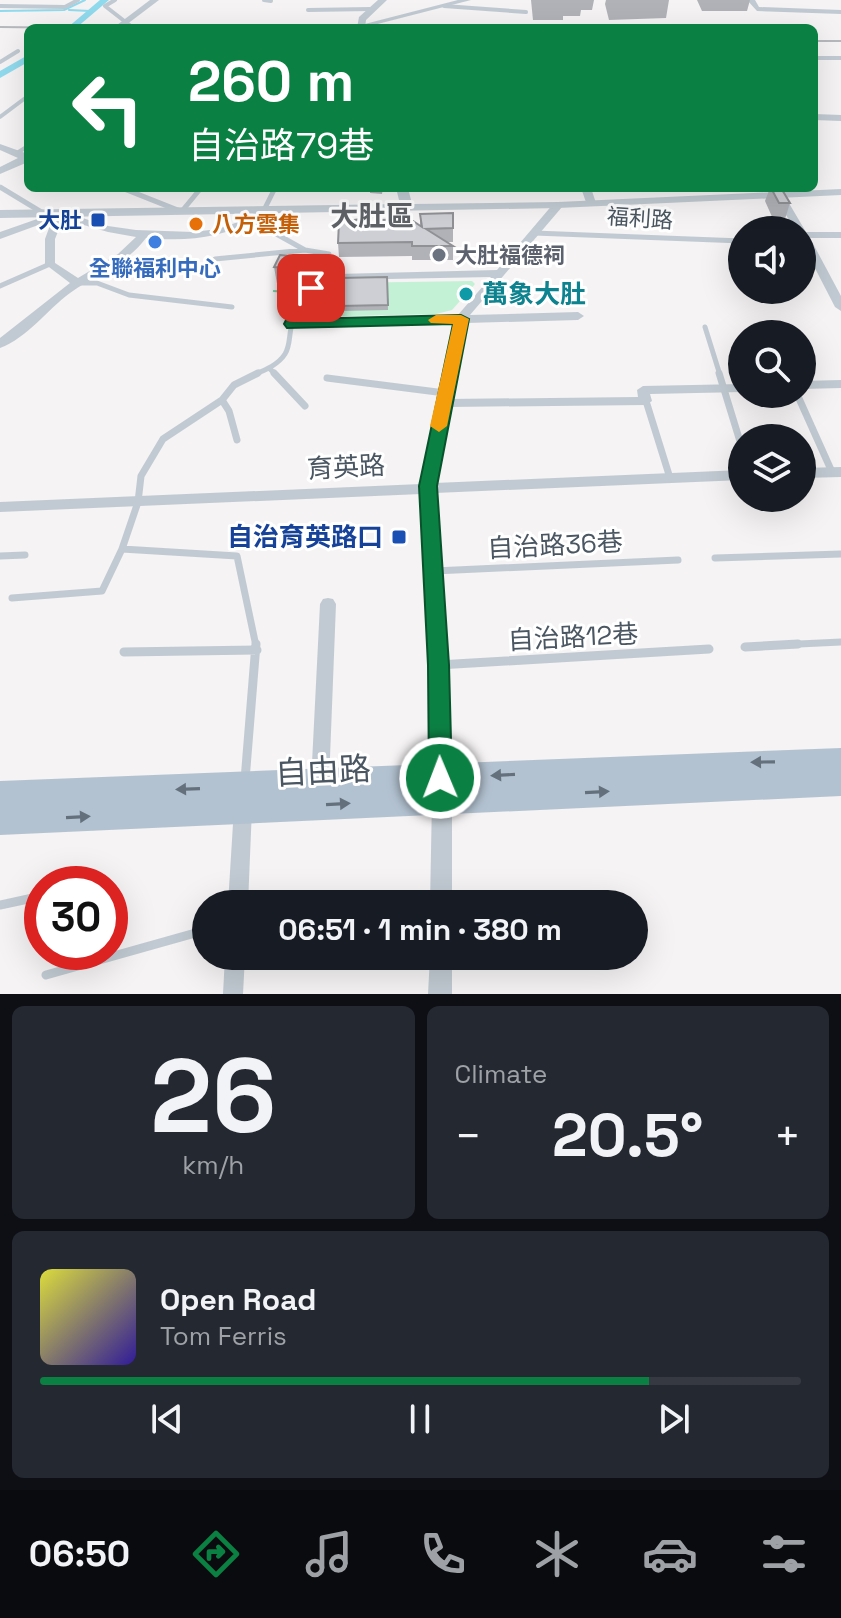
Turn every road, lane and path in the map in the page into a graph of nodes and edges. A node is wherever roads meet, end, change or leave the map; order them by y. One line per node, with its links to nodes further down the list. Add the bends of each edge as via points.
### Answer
1 (78, 0): 10 (lane, via 65,7)
2 (115, 0): 17 (lane, via 105,6)
3 (155, 0): 18 (street)
4 (264, 0): 9 (lane)
5 (383, 0): 12 (street)
6 (467, 0): 11 (street)
7 (751, 0): 15 (street, via 757,9)
8 (816, 0): 15 (street)
9 (271, 1)
10 (0, 6)
11 (444, 6): 14 (lane); 20 (street)
12 (370, 9): 13 (lane); 19 (street)
13 (308, 10)
14 (526, 12)
15 (821, 12): 16 (street)
16 (841, 12)
17 (119, 24)
18 (121, 24)
19 (360, 24)
20 (371, 24)
21 (18, 51): 24 (lane)
22 (818, 58): 23 (street)
23 (841, 58)
24 (0, 62)
25 (24, 99): 26 (lane)
26 (0, 117)
27 (818, 117): 28 (street)
28 (841, 118)
29 (0, 147): 30 (street)
30 (24, 157)
31 (24, 158): 32 (street)
32 (0, 171)
33 (0, 187): 50 (lane)
34 (131, 192): 47 (street)
35 (198, 192): 47 (lane)
36 (273, 192): 46 (lane)
37 (403, 192): 45 (street)
38 (587, 192): 43 (street)
39 (762, 192): 43 (street)
40 (778, 192): 51 (street)
41 (818, 192): 42 (street)
42 (841, 192)
43 (591, 203): 44 (street)
44 (558, 205): 45 (street); 53 (street)
45 (407, 208): 46 (street)
46 (264, 210): 47 (street); 52 (street)
47 (182, 211): 49 (street)
48 (0, 214): 50 (street)
49 (60, 214): 50 (street); 54 (street, via 87,225); 57 (street); 62 (street, via 50,239)
50 (46, 215)
51 (792, 216)
52 (253, 221): 54 (street, via 196,235); 59 (lane)
53 (534, 233): 58 (lane, 福利路); 64 (street)
54 (143, 234): 68 (street, via 134,248)
55 (816, 234): 56 (street)
56 (841, 235)
57 (0, 236)
58 (728, 240)
59 (305, 250): 60 (lane); 63 (lane, via 329,254)
60 (215, 259)
61 (816, 259): 66 (street)
62 (50, 264): 68 (street); 69 (lane)
63 (321, 268): 65 (lane); 71 (lane)
64 (500, 273): 65 (street); 75 (street)
65 (337, 277): 71 (lane)
66 (827, 279): 67 (street); 73 (street)
67 (841, 279)
68 (78, 283): 72 (lane, via 97,283 129,295); 78 (street)
69 (0, 286)
70 (273, 291): 71 (path)
71 (309, 291): 76 (lane)
72 (232, 307)
73 (841, 307)
74 (578, 316): 75 (street)
75 (461, 319): 76 (street); 85 (street)
76 (292, 324): 79 (lane, via 289,347)
77 (705, 327): 83 (lane)
78 (0, 344)
79 (269, 368): 86 (lane, via 240,379); 88 (lane)
80 (327, 378): 85 (lane)
81 (841, 384): 82 (street)
82 (816, 385)
83 (722, 388): 84 (street); 87 (street, via 643,390); 90 (lane)
84 (728, 388)
85 (444, 398): 87 (street); 96 (street)
86 (222, 400): 91 (lane); 97 (lane, via 163,439 141,476)
87 (646, 401): 95 (lane)
88 (305, 406)
89 (804, 408): 92 (lane)
90 (734, 424)
91 (237, 440)
92 (836, 472): 93 (street)
93 (816, 473)
94 (728, 476): 95 (street, 育英路)
95 (670, 478): 96 (street, 育英路)
96 (428, 486): 97 (street, 育英路); 105 (street)
97 (138, 502): 98 (street, 育英路); 99 (lane)
98 (0, 507)
99 (122, 549): 106 (lane, via 102,591); 111 (lane, via 237,556)
100 (841, 554): 103 (lane)
101 (25, 555): 102 (lane)
102 (0, 556)
103 (715, 558)
104 (678, 560): 105 (lane, 自治路36巷)
105 (434, 571): 113 (street)
106 (12, 598)
107 (328, 604): 115 (street)
108 (841, 642): 109 (lane)
109 (745, 647)
110 (709, 649): 113 (lane, 自治路12巷)
111 (257, 650): 112 (lane); 119 (lane)
112 (124, 652)
113 (438, 665): 117 (street)
114 (841, 761): 117 (main road, 自由路, one-way to 117)
115 (320, 783): 117 (main road, 自由路); 119 (main road, 自由路)
116 (841, 783): 117 (main road, 自由路, one-way to 116)
117 (441, 789): 119 (main road, 自由路, one-way to 117); 122 (street)
118 (0, 795): 119 (main road, 自由路, one-way to 118)
119 (244, 798): 120 (main road, 自由路, one-way to 119); 121 (street)
120 (0, 821)
121 (239, 890)
122 (441, 890)
123 (24, 900): 124 (lane)
124 (0, 905)
125 (192, 934): 128 (lane)
126 (234, 970): 129 (street)
127 (441, 970): 130 (street)
128 (46, 975)
129 (233, 994)
130 (440, 994)

